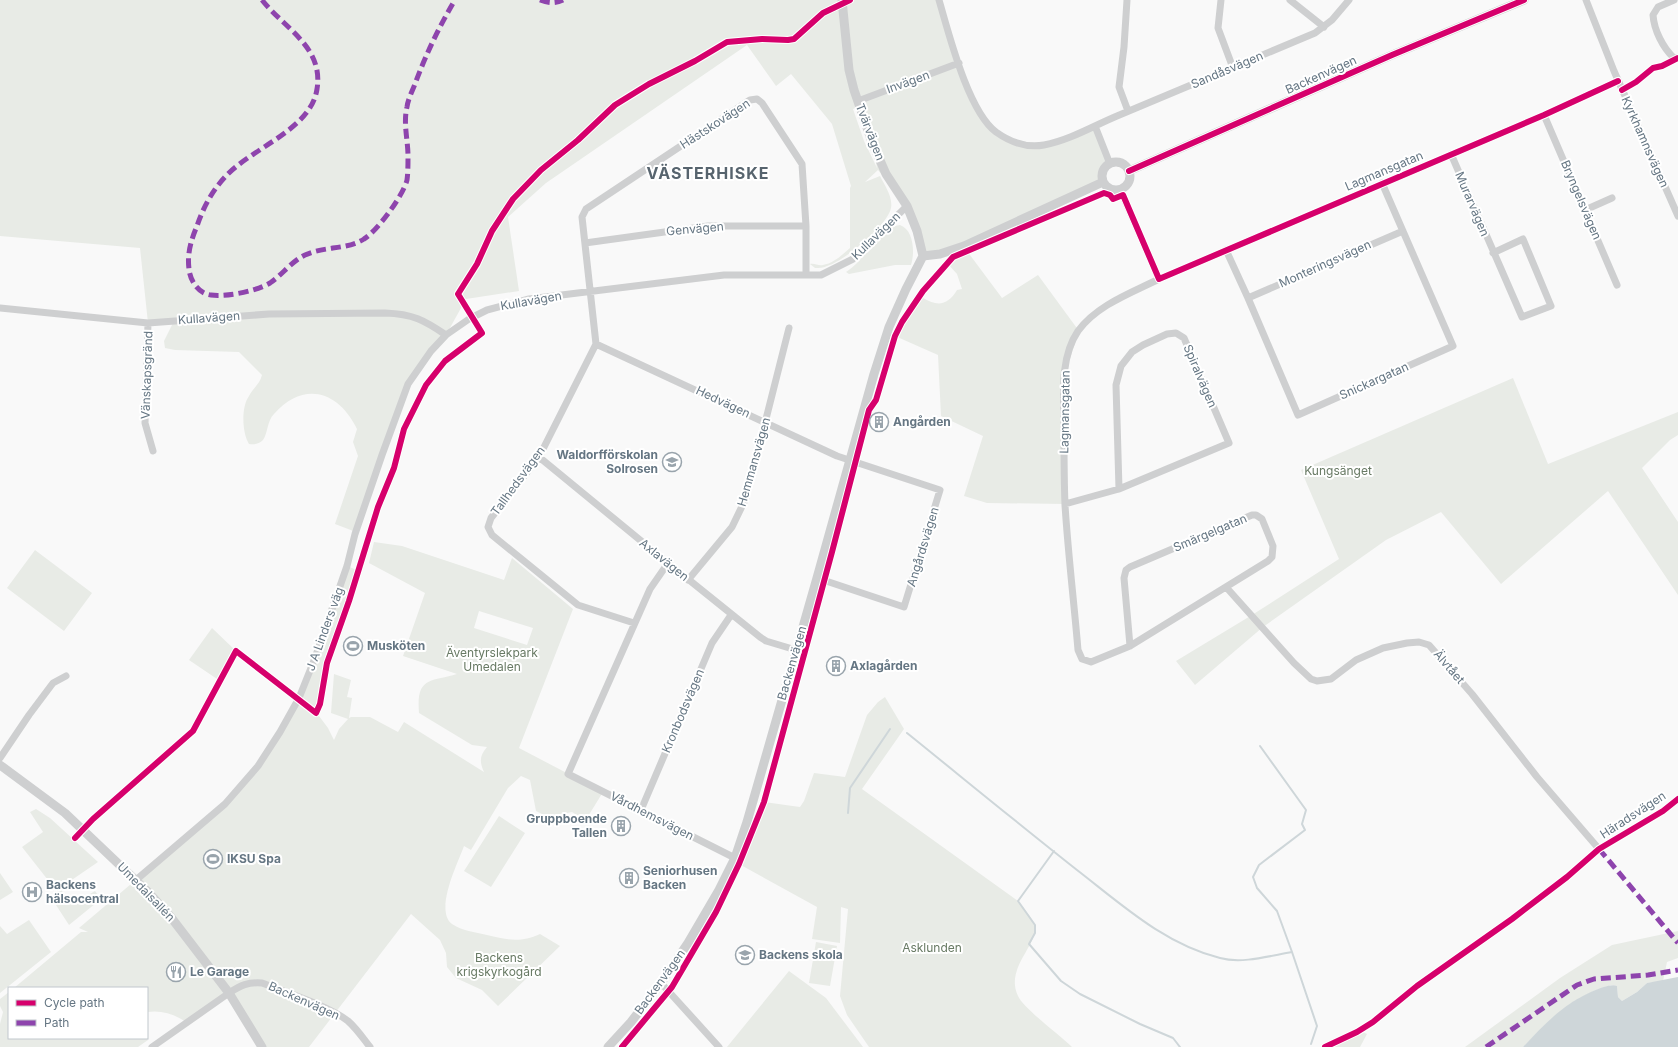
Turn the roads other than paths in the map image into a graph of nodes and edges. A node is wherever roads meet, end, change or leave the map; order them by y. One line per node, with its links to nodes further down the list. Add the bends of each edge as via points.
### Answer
1 (842, 0): 15 (street, Tvärvägen, via 849,70)
2 (939, 0): 12 (street, Sandåsvägen)
3 (1127, 0): 16 (street, via 1119,86)
4 (1222, 0): 13 (street, via 1218,28)
5 (1290, 0): 10 (street)
6 (1349, 0): 10 (street, Sandåsvägen)
7 (1524, 0): 21 (street, Backenvägen)
8 (1586, 0): 14 (street, Kyrkhamnsvägen)
9 (1674, 0): 11 (street, via 1658,7 1653,14 1653,21 1662,43)
10 (1324, 27): 13 (street, Sandåsvägen)
11 (1676, 58)
12 (959, 63): 15 (street, Invägen); 18 (street, Sandåsvägen, via 981,115 995,131 1011,141 1025,145 1045,145 1064,140)
13 (1233, 68): 16 (street, Sandåsvägen)
14 (1618, 81): 17 (street, Lagmansgatan); 28 (street, Kyrkhamnsvägen)
15 (858, 101): 26 (street, Tvärvägen, via 886,174)
16 (1128, 111): 18 (street, Sandåsvägen)
17 (1544, 116): 19 (street, Lagmansgatan); 27 (street, Bryngelsvägen)
18 (1095, 126): 20 (street)
19 (1451, 154): 23 (street, Lagmansgatan); 33 (street, Murarvägen)
20 (1110, 164): 21 (street, via 1121,164); 22 (street, via 1103,173)
21 (1129, 171): 24 (street, via 1128,182)
22 (1103, 182): 24 (street, via 1110,189); 34 (street, via 964,246 940,254)
23 (1382, 183): 30 (street, Snickargatan); 32 (street, Lagmansgatan)
24 (1120, 189): 36 (street)
25 (1612, 198): 27 (street)
26 (907, 206): 34 (street, Tvärvägen); 35 (street, Kullavägen, via 854,259 820,275)
27 (1585, 210): 37 (street, Bryngelsvägen)
28 (1678, 216)
29 (806, 226): 31 (street, Genvägen, via 708,226); 31 (street, Hästskovägen, via 802,164 762,103 754,99 586,209 582,217); 35 (street, Hästskovägen)
30 (1403, 231): 39 (street, Monteringsvägen); 39 (street, Snickargatan, via 1453,346 1298,415)
31 (585, 243): 38 (street, Hästskovägen)
32 (1226, 250): 36 (street, Lagmansgatan); 39 (street, Snickargatan)
33 (1493, 253): 33 (street, Murarvägen, via 1522,318 1551,306 1524,239)
34 (923, 256): 48 (street, Backenvägen, via 889,327)
35 (806, 274): 38 (street, Kullavägen, via 724,275)
36 (1159, 279): 50 (street, Lagmansgatan, via 1107,305 1090,318 1073,340 1064,377)
37 (1617, 285)
38 (591, 292): 43 (street, Kullavägen, via 529,299 501,306 469,319); 44 (street)
39 (1248, 298)
40 (0, 308): 41 (street, Kullavägen)
41 (148, 323): 43 (street, Kullavägen, via 269,314 385,313 402,314 423,320); 46 (street, Vänskapsgränd, via 145,423)
42 (789, 328): 45 (street, Hemmansvägen)
43 (446, 335): 67 (street, J A Linders väg, via 420,365 406,390 315,658 299,698 280,732 258,766 225,804)
44 (596, 344): 45 (street, Hedvägen); 47 (street, Tallhedsvägen)
45 (766, 422): 48 (street, Hedvägen); 53 (street, Hemmansvägen, via 746,498 737,518)
46 (153, 451)
47 (539, 457): 51 (street, Axlavägen); 56 (street, Tallhedsvägen, via 491,518 489,531 578,605)
48 (849, 461): 52 (street, Backenvägen); 52 (street, Angårdsvägen, via 940,490 904,607)
49 (1119, 489): 49 (street, Spiralvägen, via 1116,385 1122,366 1132,352 1143,345 1167,334 1176,333 1184,338 1229,443); 50 (street, Spiralvägen)
50 (1065, 504): 59 (street, Lagmansgatan, via 1078,650)
51 (668, 564): 53 (street, Axlavägen); 56 (street, via 653,584)
52 (817, 578): 58 (street, Backenvägen)
53 (688, 580): 55 (street, Axlavägen)
54 (1226, 587): 57 (street, Smärgelgatan); 57 (street, Smärgelgatan, via 1272,557 1273,546 1262,519 1256,515 1247,516 1126,570 1124,578); 65 (street, Älvtået, via 1294,663 1316,682 1331,679 1356,660 1384,648 1407,642 1429,645 1472,694 1537,777)
55 (731, 615): 58 (street, Axlavägen, via 763,639); 64 (street, Kronbodsvägen, via 712,642)
56 (634, 623): 64 (street, Vårdhemsvägen, via 568,774)
57 (1130, 646): 59 (street, Smärgelgatan, via 1095,662 1086,662)
58 (796, 650): 66 (street, Backenvägen)
59 (1082, 658)
60 (66, 676): 61 (street, via 53,683)
61 (0, 758)
62 (0, 765): 67 (street, Umedalsallén, via 65,813)
63 (1678, 799): 65 (street, Häradsvägen, via 1663,811)
64 (640, 810): 66 (street, Vårdhemsvägen)
65 (1600, 849)
66 (735, 858): 68 (street, Backenvägen, via 701,922)
67 (136, 880): 69 (street, Umedalsallén, via 170,916)
68 (661, 983): 73 (street, Backenvägen); 74 (street)
69 (229, 993): 70 (street, Backenvägen); 71 (street, Umedalsallén); 72 (street, Backenvägen, via 242,984 262,983 327,1009 347,1020)
70 (152, 1047)
71 (262, 1047)
72 (370, 1047)
73 (608, 1047)
74 (719, 1047)

